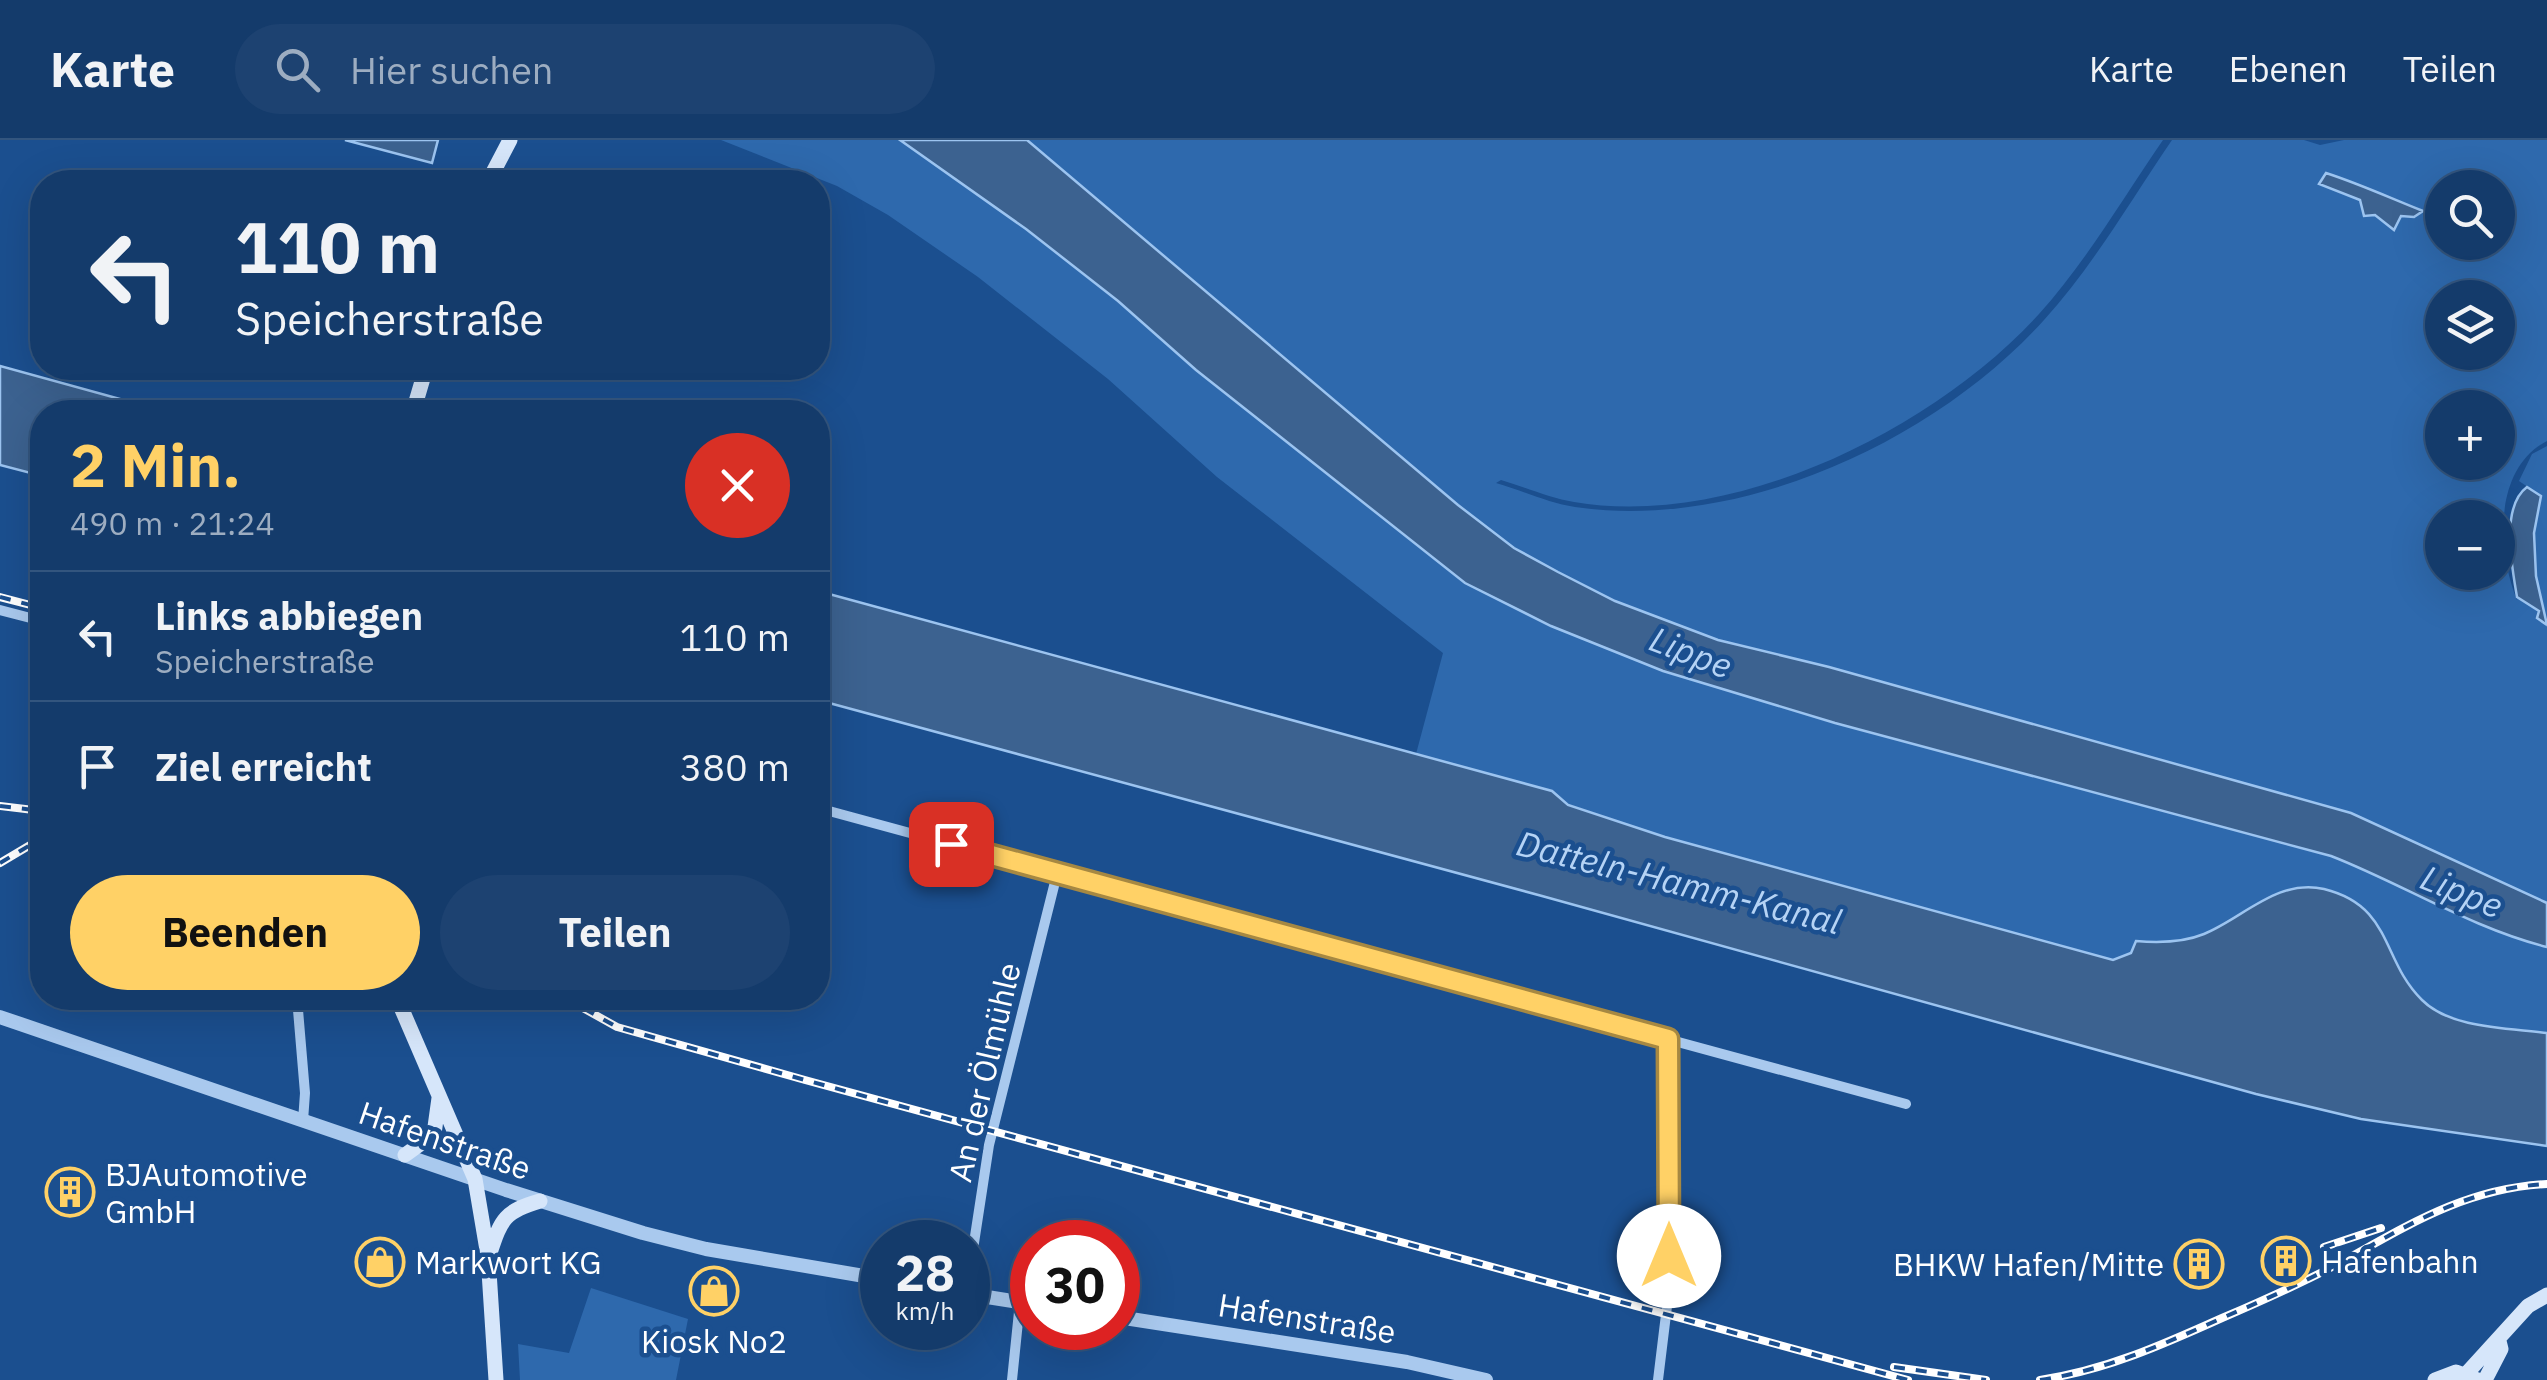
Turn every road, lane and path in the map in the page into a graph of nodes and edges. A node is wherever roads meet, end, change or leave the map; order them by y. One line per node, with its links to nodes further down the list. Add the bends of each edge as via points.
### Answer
1 (510, 140): 2 (main road)
2 (494, 170)
3 (0, 610): 4 (street)
4 (30, 618)
5 (830, 811): 6 (street)
6 (1057, 874): 10 (street); 17 (street, An der Ölmühle, via 989,1145)
7 (298, 1010): 13 (street)
8 (402, 1010): 11 (main road)
9 (0, 1017): 13 (street, Hafenstraße)
10 (1668, 1039): 12 (street); 27 (street, via 1669,1290)
11 (439, 1094): 14 (main road, via 434,1134); 15 (main road)
12 (1906, 1104)
13 (303, 1120): 14 (street, Hafenstraße)
14 (405, 1155): 15 (street, Hafenstraße)
15 (475, 1180): 16 (street, Hafenstraße); 18 (main road)
16 (540, 1201): 18 (main road, via 502,1220); 19 (street, Hafenstraße, via 706,1249)
17 (978, 1220)
18 (488, 1256): 24 (main road)
19 (860, 1276)
20 (2547, 1294): 23 (main road, via 2528,1306)
21 (1140, 1320): 26 (street, Hafenstraße)
22 (1017, 1350): 25 (street)
23 (2476, 1378): 28 (main road, via 2446,1374)
24 (496, 1380)
25 (1012, 1380)
26 (1486, 1380)
27 (1658, 1380)
28 (2435, 1380)

